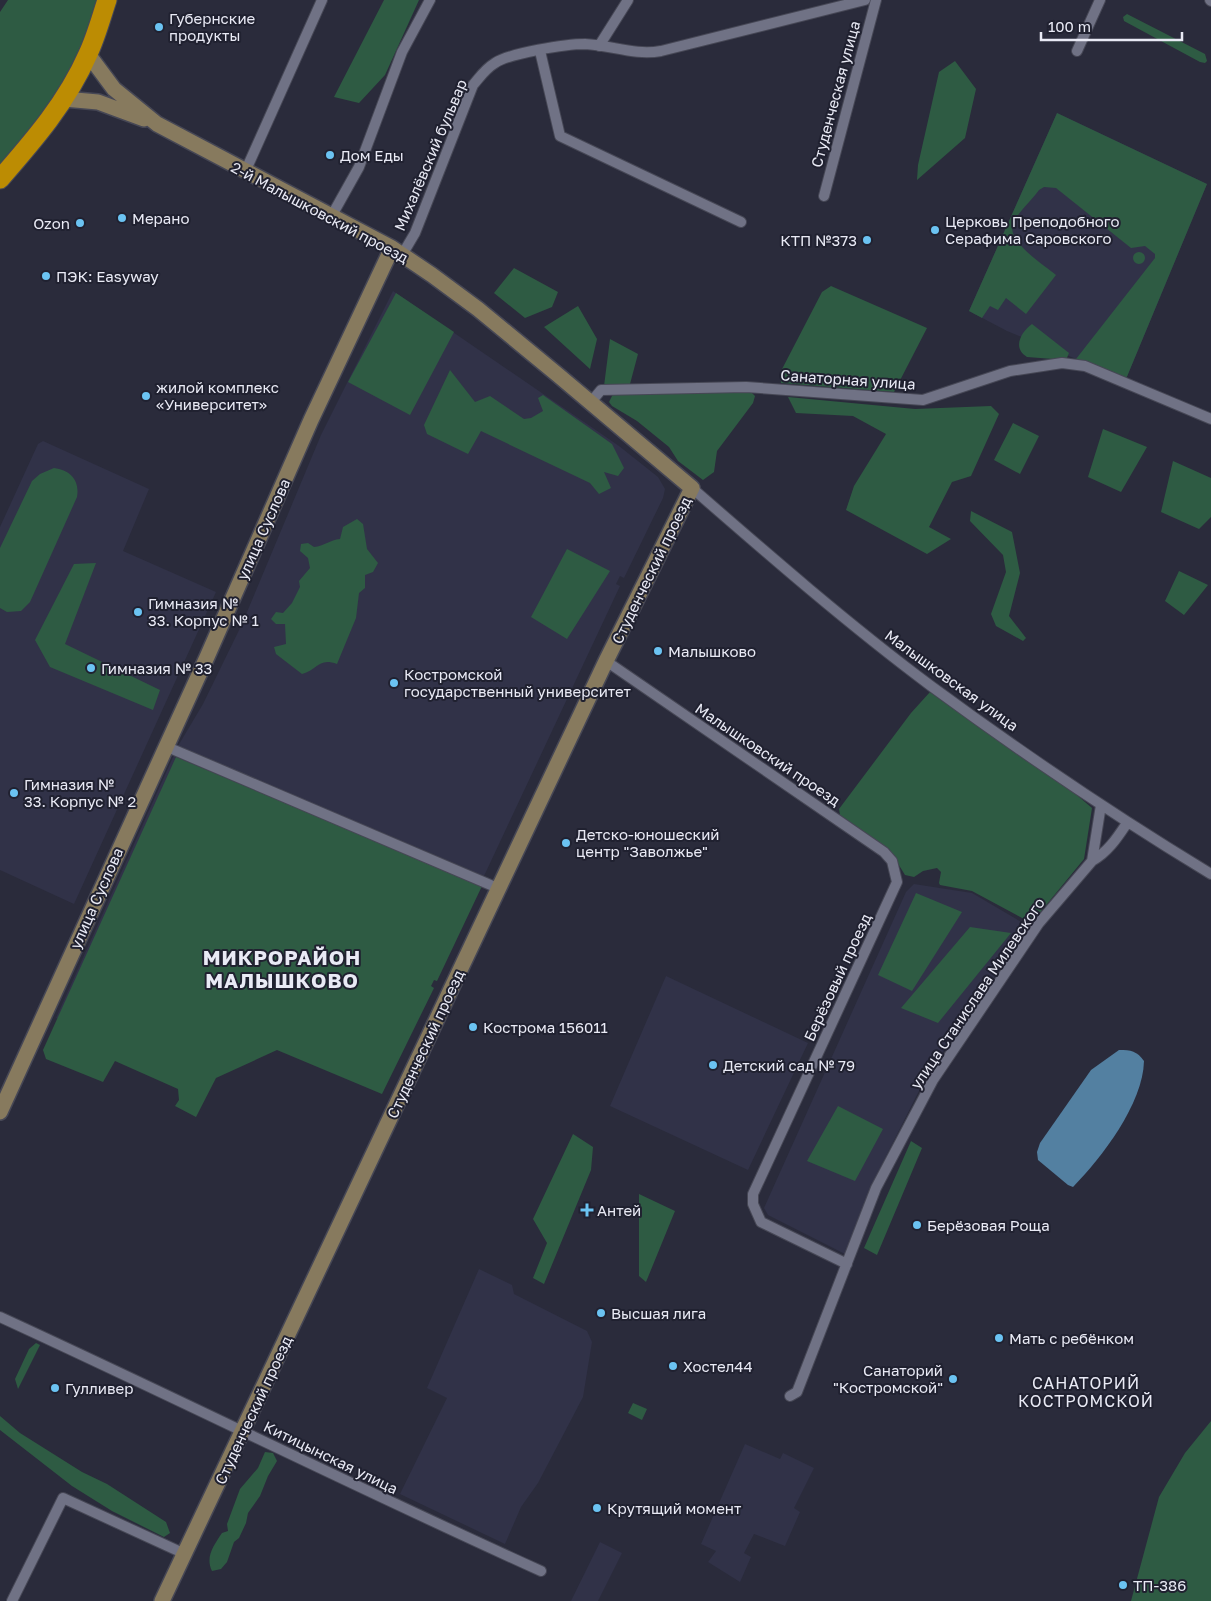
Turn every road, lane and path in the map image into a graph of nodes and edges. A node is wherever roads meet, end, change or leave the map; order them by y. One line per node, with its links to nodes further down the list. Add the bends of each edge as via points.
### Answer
1 (107, 0): 11 (highway)
2 (322, 0): 14 (street)
3 (430, 0): 17 (street, via 402,52 360,167)
4 (628, 0): 8 (street)
5 (865, 0): 8 (street, Михалёвский бульвар, via 661,52 636,53)
6 (876, 0): 16 (street, Студенческая улица)
7 (1100, 0): 10 (street)
8 (599, 46): 9 (street, Михалёвский бульвар, via 572,44)
9 (540, 51): 18 (street, via 560,136); 19 (street, Михалёвский бульвар, via 496,62 473,85 415,233)
10 (1077, 51)
11 (88, 54): 12 (highway); 13 (street, 2-й Малышковский проезд, via 114,89)
12 (64, 99): 13 (street, via 98,102); 15 (highway, via 31,144)
13 (157, 124): 14 (street, 2-й Малышковский проезд)
14 (245, 172): 17 (street, 2-й Малышковский проезд)
15 (0, 178)
16 (824, 196)
17 (332, 217): 19 (street, 2-й Малышковский проезд)
18 (741, 222)
19 (397, 251): 20 (street, 2-й Малышковский проезд, via 474,306); 24 (street, улица Суслова, via 311,420)
20 (591, 402): 21 (street, Санаторная улица, via 601,390 746,387 923,400 1010,371 1062,363 1085,366); 22 (street, 2-й Малышковский проезд)
21 (1211, 419)
22 (692, 488): 23 (street, Студенческий проезд); 25 (street, Малышковская улица, via 828,605 931,686)
23 (606, 661): 29 (street, Малышковский проезд, via 884,852 892,861); 30 (street, Студенческий проезд)
24 (165, 746): 30 (street); 31 (street, улица Суслова)
25 (1101, 805): 26 (street, Малышковская улица); 27 (street)
26 (1127, 823): 27 (street, улица Станислава Милевского, via 1107,850); 28 (street, Малышковская улица)
27 (1092, 861): 32 (street, улица Станислава Милевского, via 1039,923 933,1080 876,1188)
28 (1211, 874)
29 (897, 882): 32 (street, Берёзовый проезд, via 753,1194 753,1204 762,1222)
30 (500, 889): 35 (street, Студенческий проезд)
31 (0, 1112)
32 (846, 1264): 34 (street, улица Станислава Милевского, via 797,1392)
33 (0, 1317): 35 (street, Китицынская улица)
34 (790, 1396)
35 (243, 1431): 36 (street, Студенческий проезд); 37 (street, Китицынская улица)
36 (185, 1554): 38 (street, via 63,1498); 39 (street, Студенческий проезд)
37 (541, 1571)
38 (12, 1601)
39 (162, 1601)

